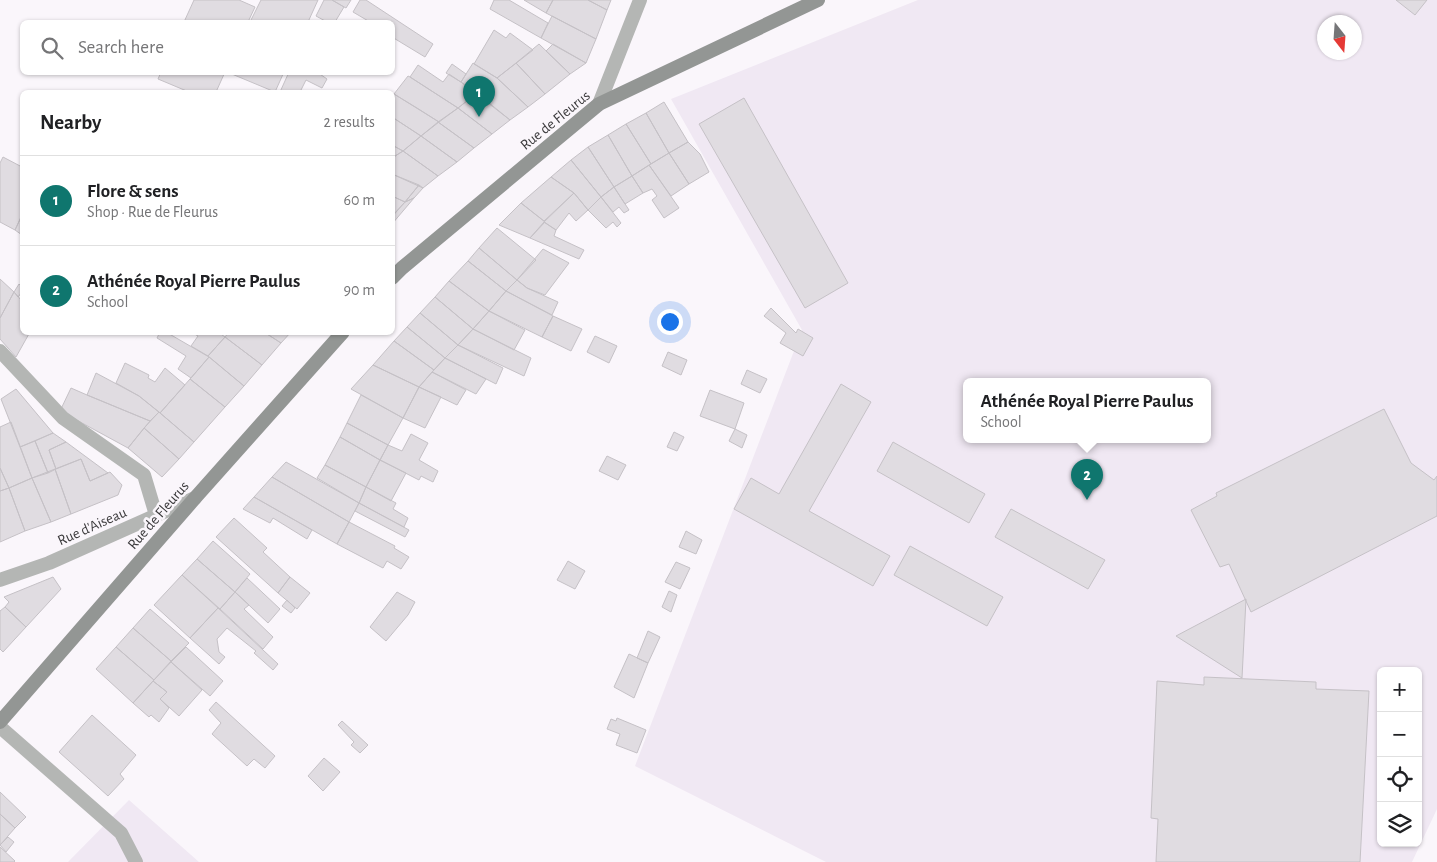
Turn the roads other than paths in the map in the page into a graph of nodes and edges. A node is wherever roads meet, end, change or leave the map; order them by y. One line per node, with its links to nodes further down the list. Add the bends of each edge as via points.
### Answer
1 (640, 0): 3 (street)
2 (818, 0): 3 (main road, Rue de Fleurus)
3 (599, 104): 4 (main road, Rue de Fleurus)
4 (395, 275)
5 (340, 335): 7 (main road, Rue de Fleurus)
6 (0, 351): 8 (street, via 62,418 144,475)
7 (194, 498): 8 (street, Rue d'Aiseau); 10 (main road, Rue de Fleurus)
8 (156, 515): 9 (street, Rue d'Aiseau, via 49,563)
9 (0, 580)
10 (0, 722)
11 (0, 727): 12 (street, via 121,833)
12 (136, 862)

